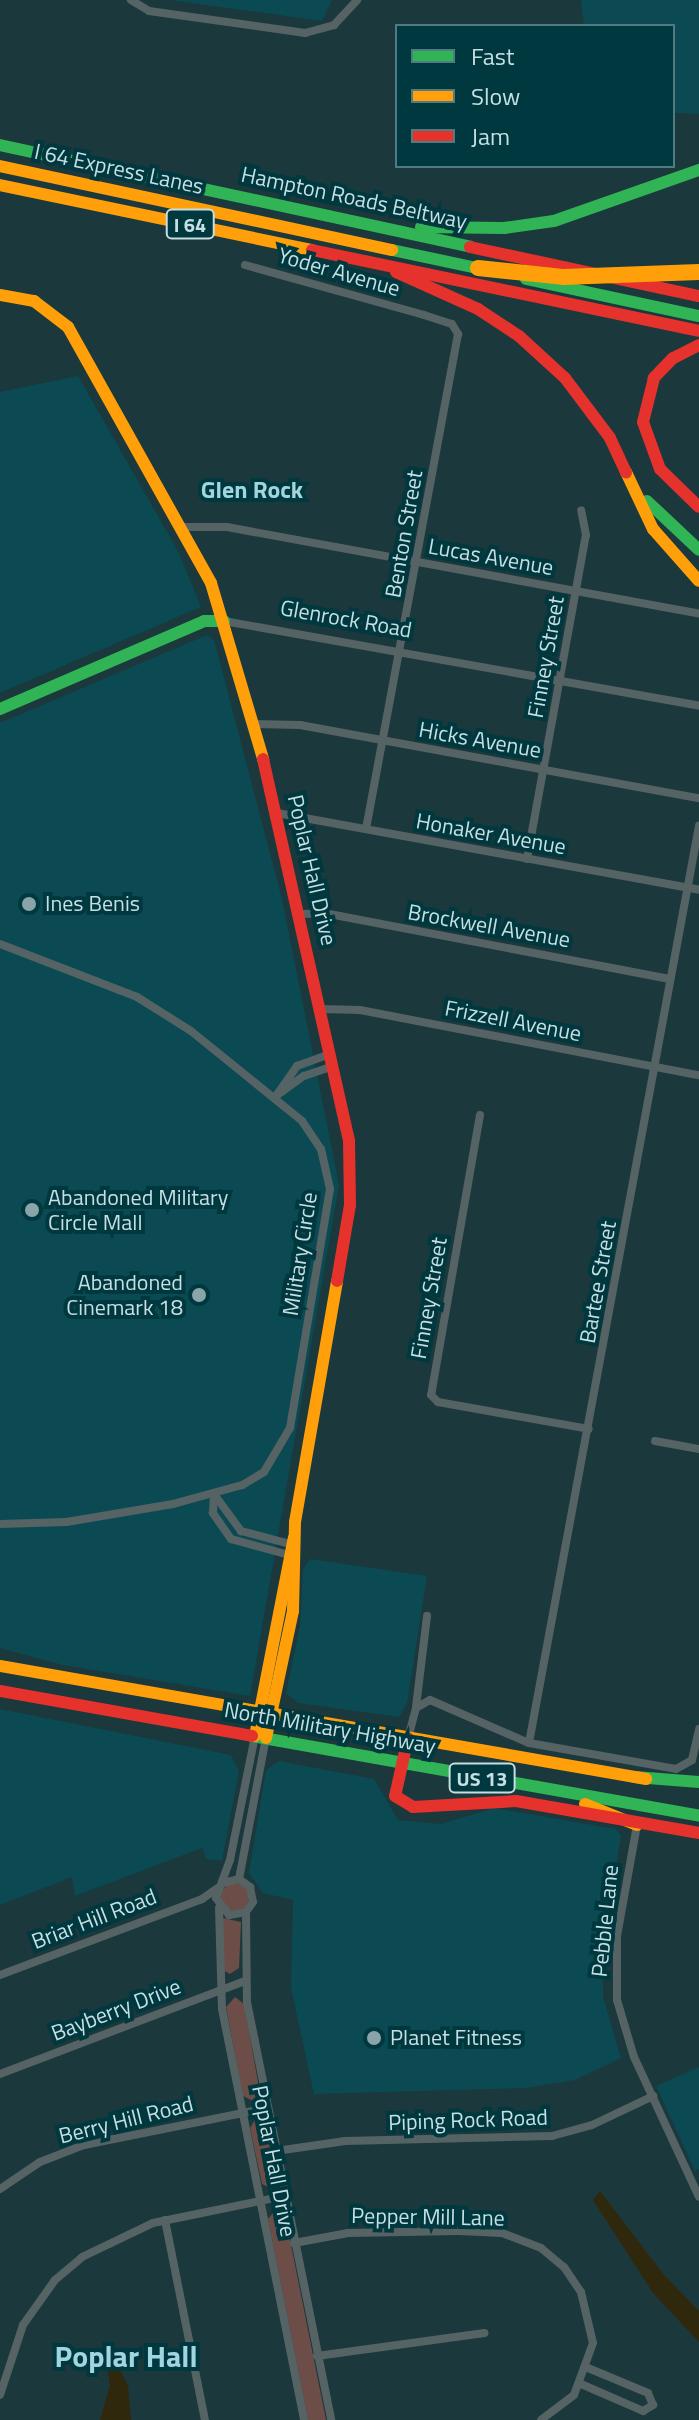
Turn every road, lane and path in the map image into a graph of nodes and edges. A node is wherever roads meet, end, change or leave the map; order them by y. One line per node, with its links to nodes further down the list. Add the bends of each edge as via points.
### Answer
1 (131, 0): 2 (street, via 149,11 305,33 334,25)
2 (357, 0)
3 (0, 145): 7 (main road, Hampton Roads Beltway / I 64)
4 (0, 166): 10 (main road, I 64 Express Lanes)
5 (699, 170): 7 (main road, via 578,215 529,225 443,228)
6 (0, 185): 8 (main road, I 64)
7 (360, 221): 13 (main road, Hampton Roads Beltway / I 64)
8 (380, 263): 16 (main road, I 64); 18 (main road, via 478,309 528,344 584,400)
9 (245, 265): 14 (street, Yoder Avenue)
10 (478, 268): 11 (main road, bridge, via 563,277); 15 (main road, I 64 Express Lanes, bridge)
11 (699, 272)
12 (0, 295): 21 (main road, Poplar Hall Drive, via 34,301 68,327)
13 (699, 296)
14 (424, 315): 23 (street, Benton Street, via 452,324 458,334)
15 (699, 316)
16 (699, 331)
17 (699, 345): 19 (main road, via 673,358 654,378 643,422 660,469)
18 (626, 470): 22 (main road, via 662,519); 24 (main road, via 657,535)
19 (699, 507)
20 (581, 510): 25 (street, Finney Street, via 586,535)
21 (182, 527): 23 (street, Lucas Avenue, via 227,527); 27 (main road, Poplar Hall Drive)
22 (699, 550)
23 (417, 562): 25 (street, Lucas Avenue); 28 (street, Benton Street)
24 (699, 581)
25 (576, 591): 26 (street, Lucas Avenue); 29 (street, Finney Street)
26 (698, 614)
27 (224, 621): 28 (street, Glenrock Road); 31 (main road, Glenrock Road, via 204,621); 32 (main road, Poplar Hall Drive)
28 (401, 651): 29 (street, Glenrock Road); 33 (street, Benton Street)
29 (560, 681): 30 (street, Glenrock Road); 34 (street, Finney Street)
30 (699, 706)
31 (0, 709)
32 (254, 724): 33 (street, Hicks Avenue, via 269,721); 36 (main road, Poplar Hall Drive)
33 (384, 741): 34 (street, Hicks Avenue); 38 (street, Benton Street)
34 (544, 769): 35 (street, Hicks Avenue); 39 (street, Finney Street)
35 (699, 798)
36 (277, 813): 38 (street, Honaker Avenue); 42 (main road, Poplar Hall Drive)
37 (699, 826): 40 (street, Bartee Street)
38 (366, 829): 39 (street, Honaker Avenue)
39 (527, 859): 40 (street, Honaker Avenue)
40 (688, 887): 41 (street, Honaker Avenue); 44 (street, Bartee Street)
41 (699, 890)
42 (300, 914): 44 (street, Brockwell Avenue, via 324,913); 45 (main road, Poplar Hall Drive)
43 (0, 944): 49 (street, Military Circle, via 150,1003)
44 (670, 979): 47 (street, Bartee Street)
45 (320, 1009): 46 (main road, Poplar Hall Drive); 47 (street, Frizzell Avenue, via 360,1010)
46 (332, 1060): 49 (street, via 297,1066); 56 (main road, Poplar Hall Drive, via 352,1182)
47 (655, 1067): 48 (street, Frizzell Avenue); 51 (street, Bartee Street)
48 (699, 1075)
49 (276, 1096): 54 (street, Military Circle, via 321,1149 329,1205 286,1442 264,1472)
50 (480, 1115): 51 (street, Finney Street, via 431,1392 438,1402)
51 (589, 1429): 65 (street, Bartee Street)
52 (655, 1441): 53 (street)
53 (699, 1449)
54 (214, 1494): 55 (street, Military Circle, via 67,1522); 56 (street, via 241,1531)
55 (0, 1524)
56 (294, 1548): 61 (main road, Poplar Hall Drive)
57 (427, 1616): 60 (street)
58 (0, 1666): 61 (main road, North Military Highway / US 13)
59 (0, 1691): 63 (main road, North Military Highway / US 13)
60 (416, 1708): 64 (street); 65 (street, via 426,1701 440,1702)
61 (266, 1715): 63 (main road, Poplar Hall Drive); 64 (main road, North Military Highway / US 13)
62 (699, 1729): 65 (street, via 692,1760 676,1769)
63 (260, 1737): 66 (main road, North Military Highway / US 13); 74 (street, Poplar Hall Drive); 75 (street, Poplar Hall Drive)
64 (408, 1738): 66 (main road); 67 (main road, North Military Highway / US 13)
65 (529, 1743)
66 (401, 1763): 70 (main road, North Military Highway / US 13); 72 (main road, via 395,1796 413,1807 516,1801)
67 (635, 1777): 68 (main road); 69 (main road, North Military Highway / US 13)
68 (699, 1782)
69 (699, 1788)
70 (558, 1793): 71 (main road, North Military Highway / US 13); 72 (main road)
71 (699, 1816)
72 (637, 1825): 73 (main road); 83 (street, Pebble Lane, via 617,1936 615,1982 627,2039)
73 (699, 1833)
74 (239, 1879): 75 (street); 78 (street, via 252,1891)
75 (220, 1885): 76 (street, Briar Hill Road); 77 (street)
76 (202, 1899): 77 (street); 79 (street, Briar Hill Road)
77 (218, 1906): 78 (street, via 229,1915); 81 (street, Poplar Hall Drive)
78 (246, 1912): 80 (street, Poplar Hall Drive)
79 (0, 1975)
80 (245, 1981): 81 (street, Bayberry Drive); 84 (street, Poplar Hall Drive)
81 (220, 1990): 82 (street, Bayberry Drive); 85 (street, Poplar Hall Drive)
82 (0, 2074)
83 (653, 2096): 86 (street, Piping Rock Road, via 592,2125 552,2136 345,2141); 89 (street, Pebble Lane)
84 (268, 2108): 85 (street, Berry Hill Road); 86 (street, Poplar Hall Drive)
85 (242, 2113): 87 (street, Berry Hill Road, via 84,2145 40,2162); 90 (street, Poplar Hall Drive)
86 (276, 2151): 88 (street, Poplar Hall Drive)
87 (0, 2189)
88 (285, 2196): 90 (street); 92 (street, Poplar Hall Drive)
89 (699, 2197)
90 (260, 2201): 91 (street); 99 (street, Poplar Hall Drive)
91 (165, 2220): 97 (street, via 99,2246 55,2280 23,2325); 98 (street)
92 (294, 2243): 94 (street, Poplar Hall Drive); 95 (street, Pepper Mill Lane, via 348,2233 459,2231 502,2233 528,2241 564,2267 581,2292 592,2329)
93 (484, 2333): 94 (street)
94 (317, 2356): 100 (street, Poplar Hall Drive)
95 (588, 2368): 96 (street, Pepper Mill Lane); 96 (street, via 650,2395 653,2405 643,2411)
96 (581, 2384): 101 (street, Pepper Mill Lane, via 567,2403)
97 (0, 2395)
98 (205, 2420)
99 (304, 2420)
100 (331, 2420)
101 (541, 2420)

